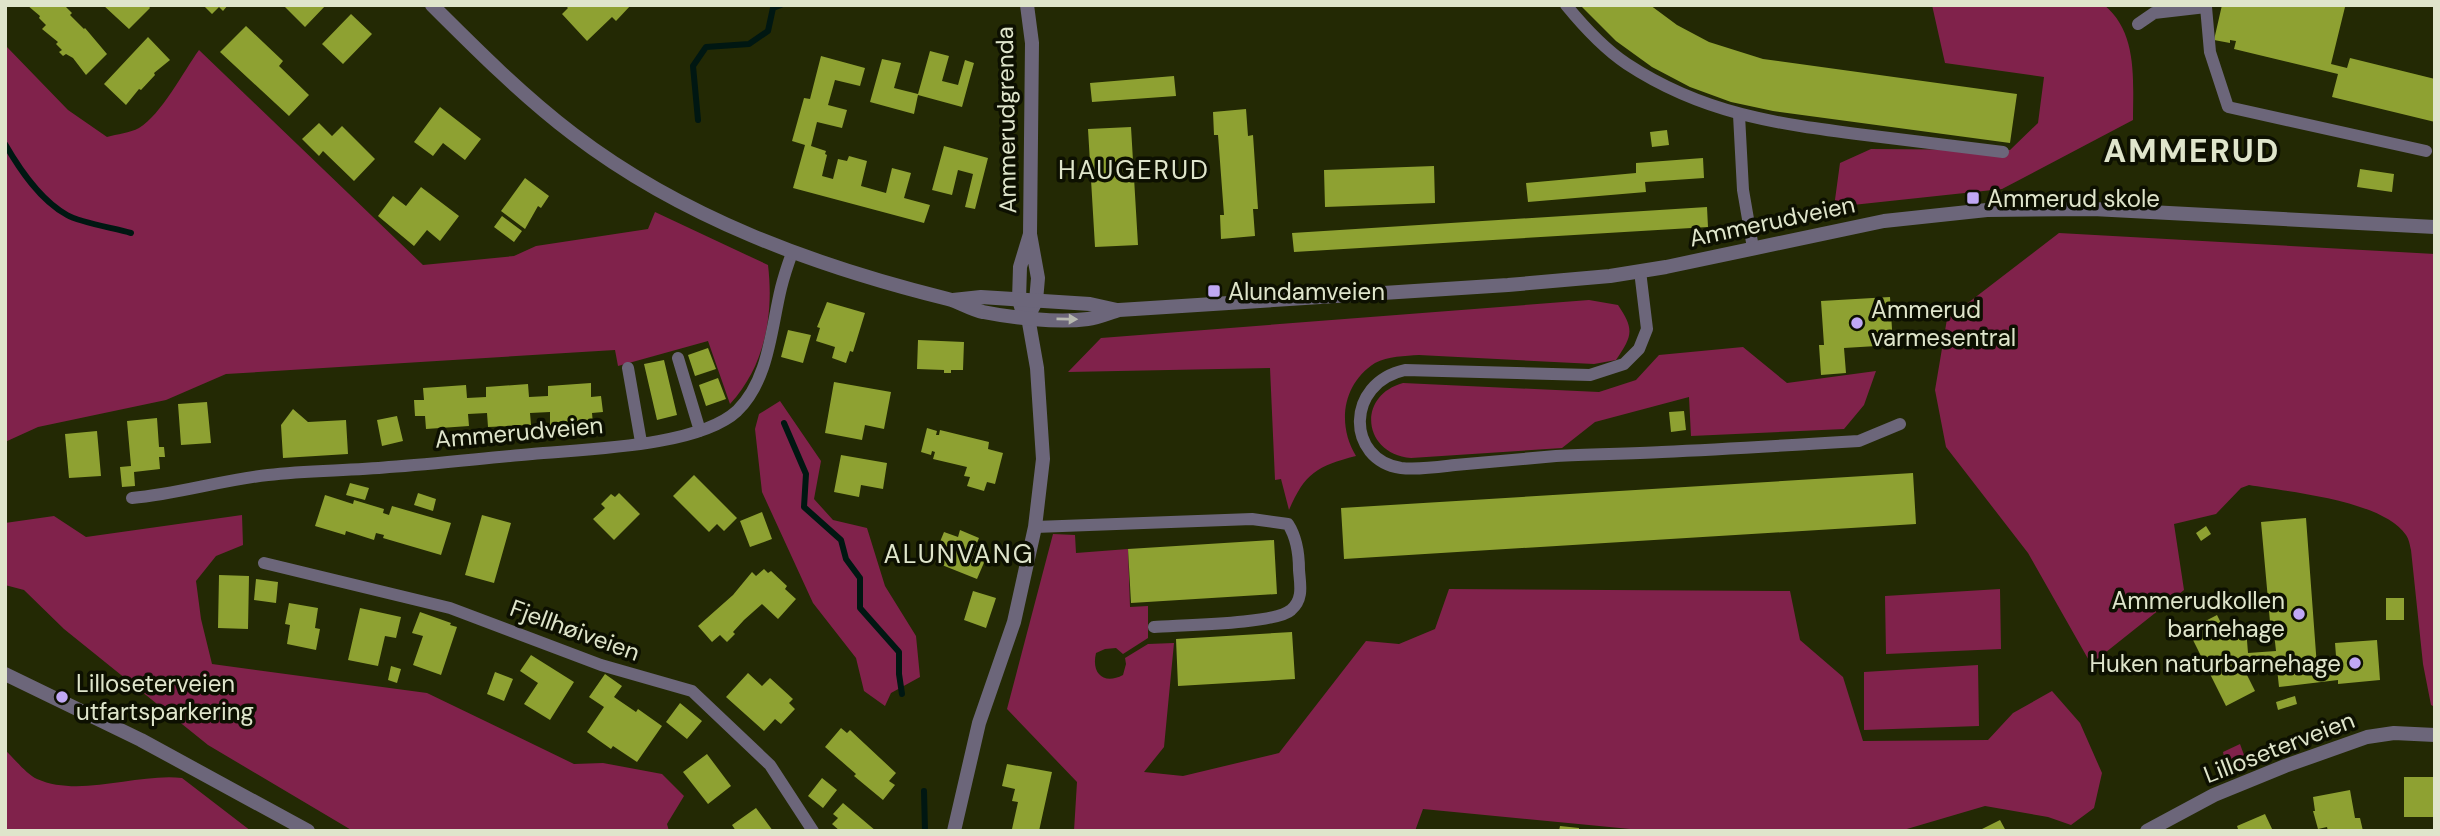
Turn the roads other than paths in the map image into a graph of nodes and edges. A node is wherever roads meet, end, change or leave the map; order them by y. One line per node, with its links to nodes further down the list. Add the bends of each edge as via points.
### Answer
1 (432, 5): 11 (street, Ammerudveien, via 522,92 605,157 708,216)
2 (1027, 5): 9 (street, Ammerudgrenda, via 1031,43)
3 (1566, 5): 5 (lane, via 1594,38 1626,64)
4 (2138, 24): 6 (lane, via 2154,13 2206,7 2210,51 2228,107)
5 (1739, 115): 7 (lane, via 1820,130); 10 (lane, via 1743,190)
6 (2426, 151)
7 (2003, 152)
8 (2435, 227): 10 (street, Ammerudveien, via 2019,209 1894,220)
9 (1030, 234): 14 (street, via 1020,267); 15 (street, via 1037,267)
10 (1753, 248): 12 (street, Ammerudveien)
11 (792, 253): 13 (street, Ammerudveien); 21 (lane, Ammerudveien, via 759,379 736,411)
12 (1640, 271): 16 (street, Ammerudveien, via 1508,285); 20 (lane, via 1647,329 1639,349 1624,364 1590,374 1391,373 1370,389 1362,405 1362,433 1372,454 1401,468 1427,468 1558,456 1859,441)
13 (952, 300): 14 (street, Ammerudveien); 17 (street, Ammerudveien, via 980,312)
14 (1019, 300): 15 (street, Ammerudveien); 17 (street)
15 (1036, 302): 16 (street, Ammerudveien); 17 (street)
16 (1119, 310): 17 (street, Ammerudveien, one-way to 16, via 1090,319)
17 (1028, 317): 24 (street, via 1037,368 1043,459)
18 (678, 358): 21 (lane)
19 (628, 368): 22 (lane)
20 (1900, 424)
21 (700, 431): 22 (lane, Ammerudveien)
22 (641, 442): 23 (lane, Ammerudveien, via 267,475)
23 (132, 498)
24 (1035, 527): 26 (lane, via 1252,519 1288,524 1295,534 1301,596 1291,611 1270,618); 31 (street, via 1014,622 979,723)
25 (264, 563): 30 (lane, Fjellhøiveien, via 450,608 601,665 692,691 770,765)
26 (1154, 627)
27 (5, 674): 29 (street, via 141,740)
28 (2435, 735): 32 (street, Lilloseterveien, via 2367,737 2214,795)
29 (307, 831)
30 (813, 831)
31 (954, 831)
32 (2147, 831)

